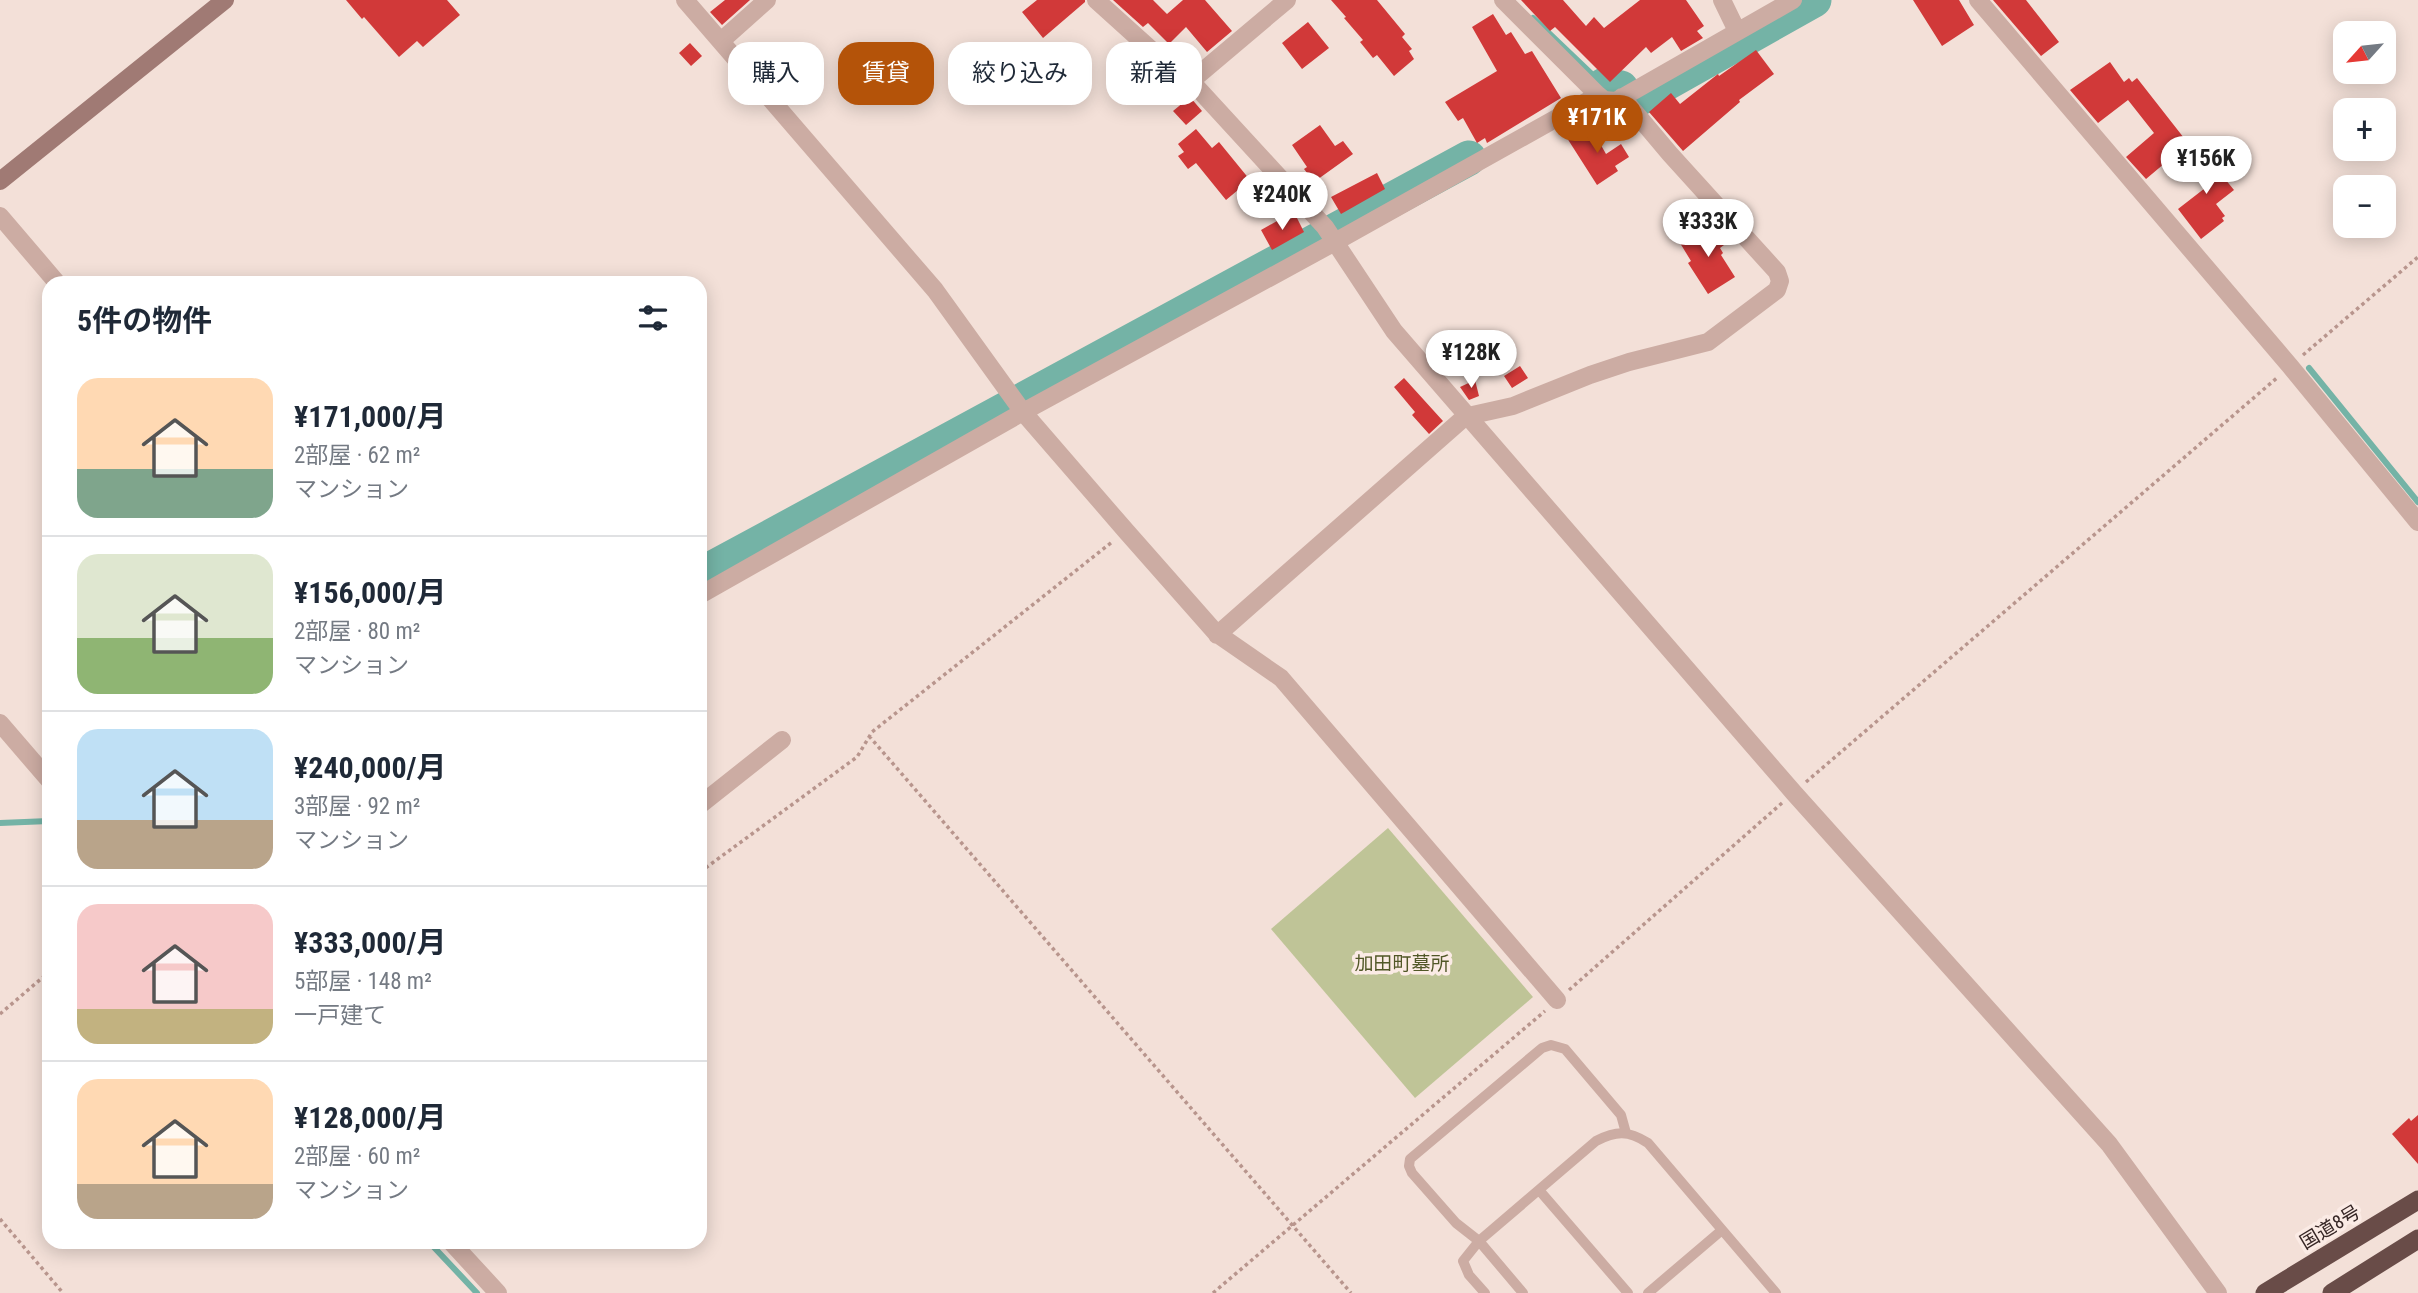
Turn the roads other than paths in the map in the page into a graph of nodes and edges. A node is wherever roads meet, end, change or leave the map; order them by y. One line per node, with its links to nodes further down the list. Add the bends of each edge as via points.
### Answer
1 (225, 0): 17 (main road)
2 (685, 0): 11 (street)
3 (767, 0): 11 (street)
4 (1096, 0): 12 (street)
5 (1287, 0): 13 (street)
6 (1503, 0): 15 (street)
7 (1722, 0): 10 (street)
8 (1793, 0): 10 (street)
9 (1978, 0): 23 (street)
10 (1737, 31): 16 (street)
11 (722, 41): 21 (street, via 935,290)
12 (1143, 42)
13 (1202, 72)
14 (1202, 93): 19 (street)
15 (1598, 95): 16 (street, via 1604,100); 19 (street)
16 (1622, 97): 22 (street, via 1777,272 1777,290 1708,342 1629,362 1513,406)
17 (0, 181)
18 (0, 216): 20 (street)
19 (1331, 236): 21 (street); 22 (street, via 1394,331)
20 (51, 276)
21 (1018, 406): 24 (street); 25 (street)
22 (1467, 416): 25 (street); 44 (street, via 1794,793 2109,1144)
23 (2418, 522)
24 (707, 591)
25 (1217, 635): 30 (street, via 1281,678)
26 (0, 723): 28 (street)
27 (782, 740): 29 (street)
28 (42, 772)
29 (707, 797)
30 (1557, 1000)
31 (1626, 1133): 32 (lane, via 1612,1133 1596,1141); 34 (lane, via 1648,1143); 36 (lane, via 1621,1115 1565,1049 1542,1048 1410,1159 1412,1173 1456,1223)
32 (1539, 1190): 36 (lane); 41 (lane)
33 (2418, 1200): 45 (highway, 国道8号)
34 (1722, 1230): 42 (lane); 43 (lane)
35 (2418, 1239): 46 (highway)
36 (1479, 1241): 39 (lane, via 1463,1261); 40 (lane)
37 (458, 1249): 38 (street)
38 (498, 1293)
39 (1485, 1293)
40 (1523, 1293)
41 (1628, 1293)
42 (1647, 1293)
43 (1776, 1293)
44 (2218, 1293)
45 (2266, 1293)
46 (2332, 1293)

